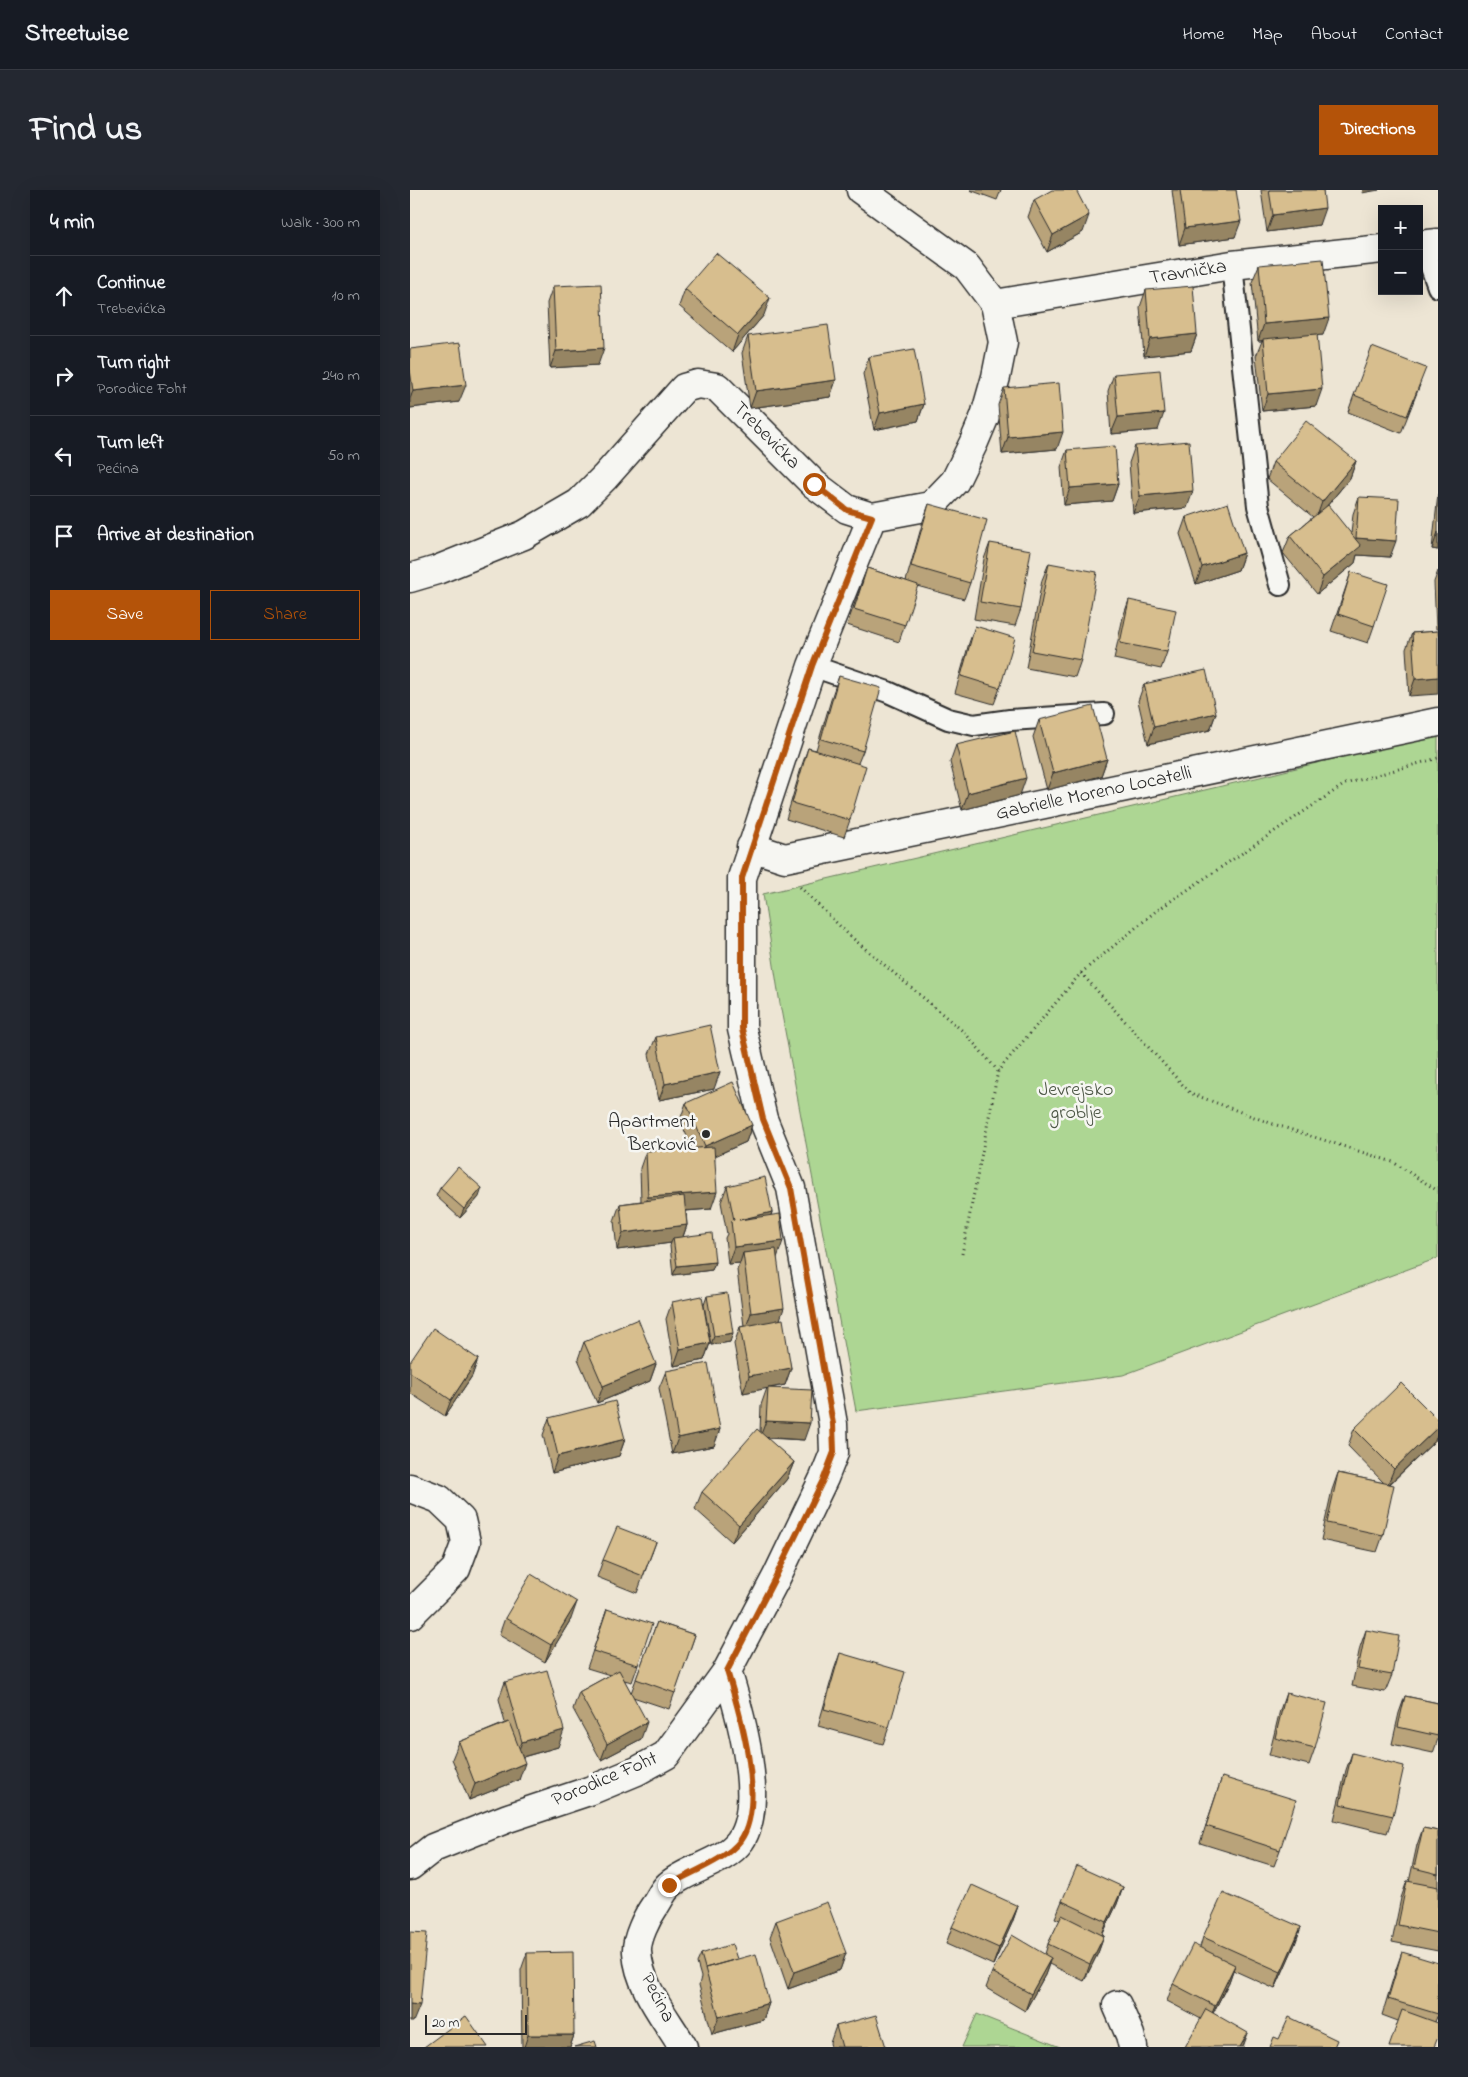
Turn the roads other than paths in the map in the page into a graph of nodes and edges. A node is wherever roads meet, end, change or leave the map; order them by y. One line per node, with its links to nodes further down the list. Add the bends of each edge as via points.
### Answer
1 (861, 190): 6 (street, Trebevićka, via 967,267)
2 (1427, 244): 5 (lane)
3 (1378, 249): 4 (street, Travnička)
4 (1232, 265): 6 (street, Travnička); 9 (lane, via 1258,506)
5 (1438, 287)
6 (995, 304): 7 (street, Trebevićka, via 1003,342 996,377 985,416 955,481 931,506)
7 (872, 517): 8 (street, Trebevićka, via 847,510 814,484 717,387 698,384 684,388 579,502 524,535); 10 (street, Porodice Foht)
8 (410, 578)
9 (1280, 585)
10 (812, 666): 11 (lane, via 888,692 948,719 974,725); 13 (street, Porodice Foht)
11 (1104, 714)
12 (1438, 722): 13 (street, Gabrielle Moreno Locatelli, via 785,858)
13 (762, 851): 16 (street, Porodice Foht, via 742,878 742,1029 763,1119 791,1188 833,1424 834,1452 781,1568)
14 (410, 1488): 15 (street, via 439,1499 461,1520 466,1542 456,1569)
15 (410, 1615)
16 (727, 1671): 17 (street, Porodice Foht, via 666,1755 588,1791 434,1848); 19 (street, Pećina, via 740,1712 748,1759 751,1812 740,1841 728,1853 669,1885 645,1920 636,1951 644,1982)
17 (410, 1866)
18 (1117, 2005): 20 (street)
19 (683, 2047)
20 (1133, 2047)

